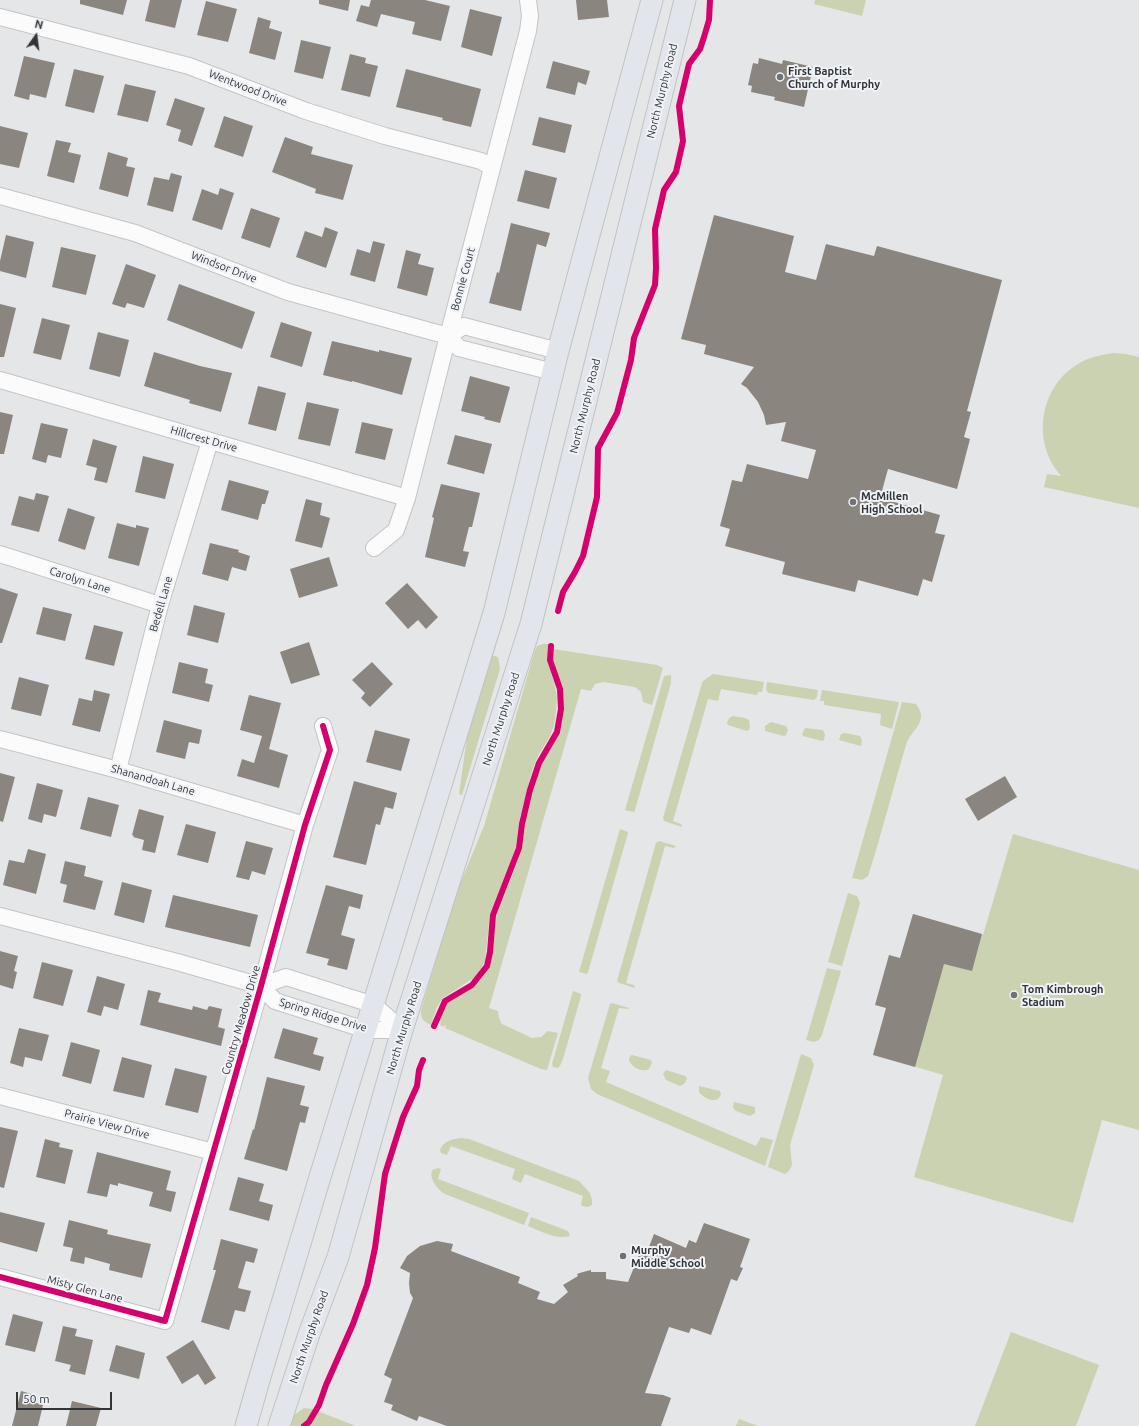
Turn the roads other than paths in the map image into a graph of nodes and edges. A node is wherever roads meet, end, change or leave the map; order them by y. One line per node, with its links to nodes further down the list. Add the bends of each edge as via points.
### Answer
1 (528, 0): 5 (street, Bonnie Court, via 528,31)
2 (652, 0): 8 (main road)
3 (685, 0): 24 (main road, North Murphy Road, via 531,624)
4 (0, 17): 5 (street, Wentwood Drive, via 189,66 306,111 385,136 481,161)
5 (492, 168): 7 (street, Bonnie Court)
6 (0, 196): 7 (street, Windsor Drive, via 135,233 288,292)
7 (448, 336): 8 (street, via 464,326); 9 (street, Windsor Drive, via 459,348); 12 (street, Bonnie Court)
8 (558, 351): 9 (main road)
9 (553, 372): 22 (main road, via 494,612)
10 (0, 380): 11 (street, Hillcrest Drive)
11 (210, 440): 12 (street, Hillcrest Drive); 15 (street, Bedell Lane)
12 (407, 498): 13 (street, Bonnie Court, via 396,530)
13 (374, 548)
14 (0, 554): 15 (street, Carolyn Lane)
15 (160, 605): 18 (street, Bedell Lane)
16 (323, 726): 19 (street, Country Meadow Drive, via 330,750)
17 (0, 739): 18 (street, Shanandoah Lane)
18 (118, 770): 19 (street, Shanandoah Lane)
19 (305, 825): 21 (street, Country Meadow Drive)
20 (0, 916): 21 (street)
21 (261, 986): 22 (street, Spring Ridge Drive, via 286,977); 23 (street, Spring Ridge Drive, via 275,1001); 26 (street, Country Meadow Drive)
22 (374, 1005): 23 (main road); 24 (street, Spring Ridge Drive)
23 (366, 1030): 24 (street, Spring Ridge Drive); 29 (main road)
24 (402, 1030): 30 (main road, North Murphy Road, via 338,1257)
25 (0, 1096): 26 (street, Prairie View Drive)
26 (213, 1152): 28 (street, Country Meadow Drive)
27 (0, 1277): 28 (street, Misty Glen Lane)
28 (165, 1321)
29 (246, 1426)
30 (279, 1426)

